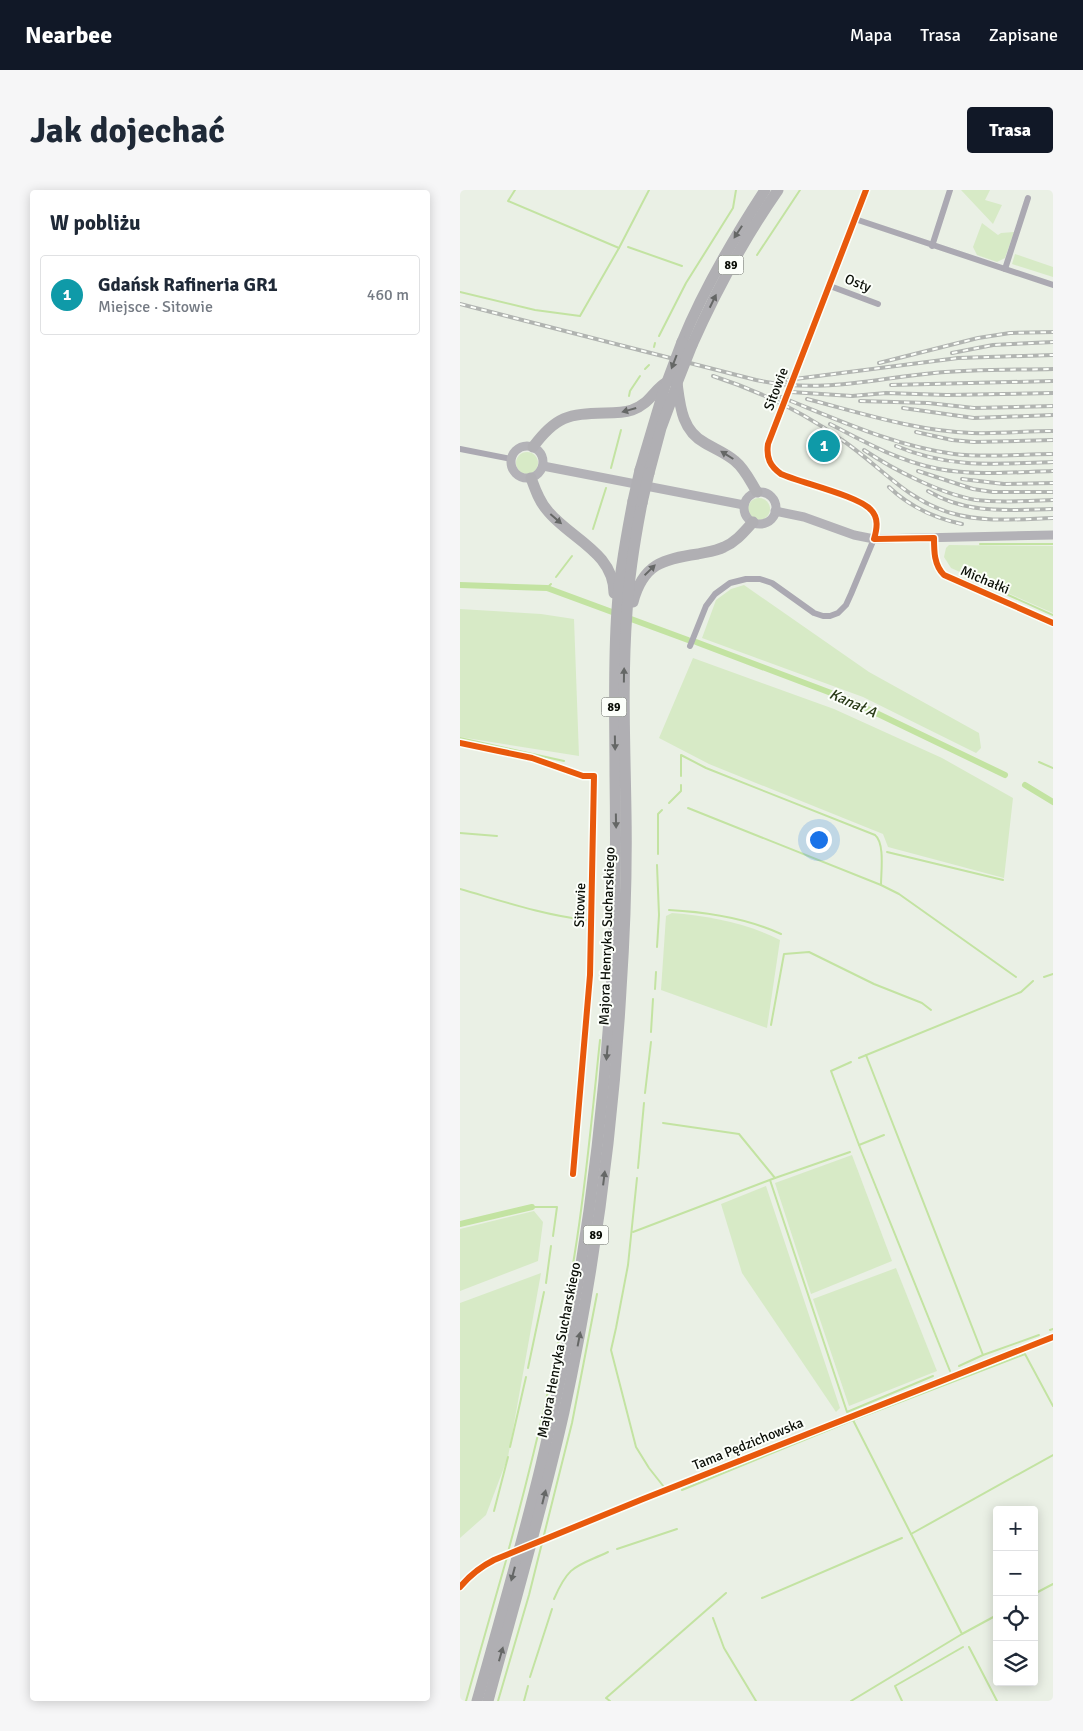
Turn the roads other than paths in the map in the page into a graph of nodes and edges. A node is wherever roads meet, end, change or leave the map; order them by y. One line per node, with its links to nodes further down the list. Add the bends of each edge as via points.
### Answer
1 (765, 190): 12 (highway, Majora Henryka Sucharskiego / 89, one-way to 12, via 706,288)
2 (778, 190): 12 (highway, Majora Henryka Sucharskiego / 89, one-way to 2)
3 (866, 190): 6 (street, Sitowie)
4 (950, 190): 7 (street)
5 (1028, 198): 8 (street)
6 (855, 219): 7 (street); 10 (street, Sitowie)
7 (932, 246): 8 (street)
8 (1005, 269): 9 (street)
9 (1053, 285)
10 (830, 286): 11 (street, Osty); 25 (street, Sitowie, via 767,452 769,462 781,474 852,499 872,510 877,522)
11 (878, 304)
12 (687, 343): 13 (highway, Majora Henryka Sucharskiego / 89, bridge)
13 (672, 382): 14 (highway, one-way to 14, via 662,385 650,400 634,410 580,414 560,420); 19 (highway, one-way to 13, via 736,461 701,441 691,431); 26 (highway, Majora Henryka Sucharskiego / 89, bridge, via 637,502)
14 (533, 447): 16 (street, via 518,449); 17 (street, via 542,454)
15 (460, 449): 16 (street)
16 (511, 459): 18 (street, via 514,472 523,478)
17 (543, 466): 18 (street); 20 (street)
18 (531, 478): 26 (highway, one-way to 26, via 546,509 608,567 614,602)
19 (757, 492): 20 (street, via 747,498); 21 (street, via 771,497)
20 (744, 505): 22 (street, via 745,513)
21 (776, 511): 22 (street, via 769,521); 25 (street)
22 (753, 522): 26 (highway, one-way to 22, via 632,606 639,582 656,564 723,548)
23 (1053, 535): 24 (street)
24 (934, 538): 25 (street); 27 (street, Michałki, via 934,557 944,575)
25 (874, 539): 29 (street, Sitowie, via 846,605 838,613 822,616 772,583 746,579 730,583 715,594 706,606)
26 (622, 609): 28 (highway, Majora Henryka Sucharskiego / 89)
27 (1053, 623)
28 (620, 644): 34 (highway, Majora Henryka Sucharskiego / 89, one-way to 34, via 614,919 599,1136 575,1300 553,1414); 35 (highway, Majora Henryka Sucharskiego / 89, one-way to 28, via 552,1466 578,1341 599,1215 613,1098 624,950 626,816)
29 (690, 646)
30 (460, 743): 31 (street, Sitowie, via 532,758 583,776 594,776 590,975)
31 (573, 1174)
32 (1053, 1337): 33 (street, Tama Pędzichowska, bridge, via 494,1560 472,1573)
33 (460, 1587)
34 (477, 1701)
35 (488, 1701)

